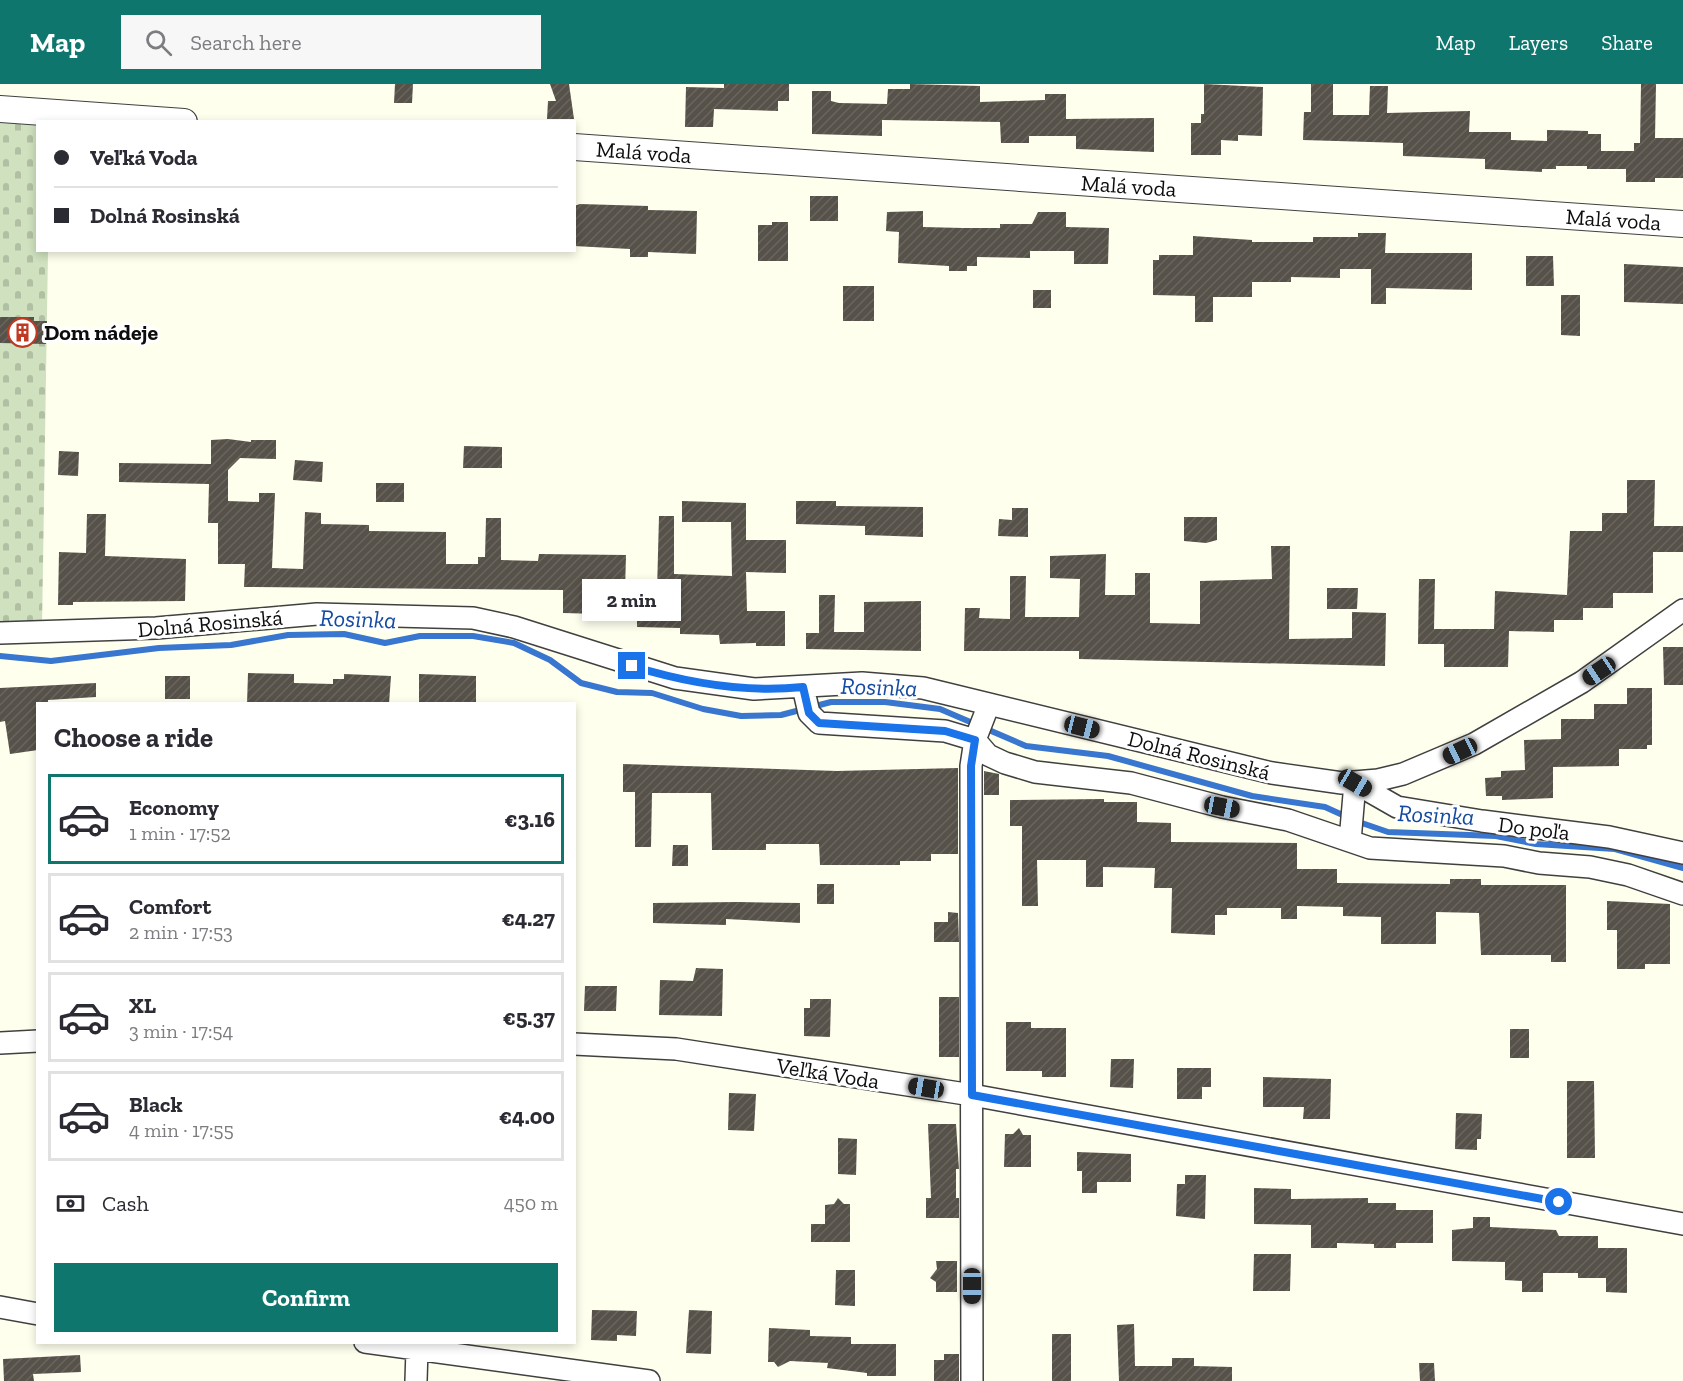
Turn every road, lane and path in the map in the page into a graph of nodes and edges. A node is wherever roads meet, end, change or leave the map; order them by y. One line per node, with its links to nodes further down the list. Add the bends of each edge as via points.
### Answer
1 (0, 110): 2 (street)
2 (153, 120)
3 (576, 147): 4 (street, Malá voda)
4 (1683, 224)
5 (1683, 610): 9 (street, Dolná Rosinská, via 1582,682 1506,728 1413,770)
6 (0, 633): 7 (street, Dolná Rosinská, via 105,632 317,615 454,616 494,621 675,678)
7 (806, 701): 8 (street, Dolná Rosinská, via 862,683 896,684 923,688); 8 (street, via 814,720 826,724 945,731)
8 (981, 724): 9 (street, Dolná Rosinská, via 1323,782); 10 (street, via 988,755 1035,772 1131,783 1222,807); 16 (street, via 971,766)
9 (1355, 783): 10 (street); 11 (street, Do poľa, via 1396,807 1609,837)
10 (1351, 828): 12 (street, via 1370,848 1504,856 1590,867)
11 (1683, 853)
12 (1683, 894)
13 (36, 1041): 14 (street)
14 (0, 1043)
15 (576, 1044): 16 (street, Veľká Voda, via 676,1048)
16 (972, 1095): 17 (street, Veľká Voda); 24 (street)
17 (1683, 1224)
18 (0, 1307): 19 (street)
19 (36, 1314)
20 (380, 1344): 21 (street)
21 (417, 1349): 22 (street); 23 (street)
22 (416, 1381)
23 (649, 1381)
24 (972, 1381)

